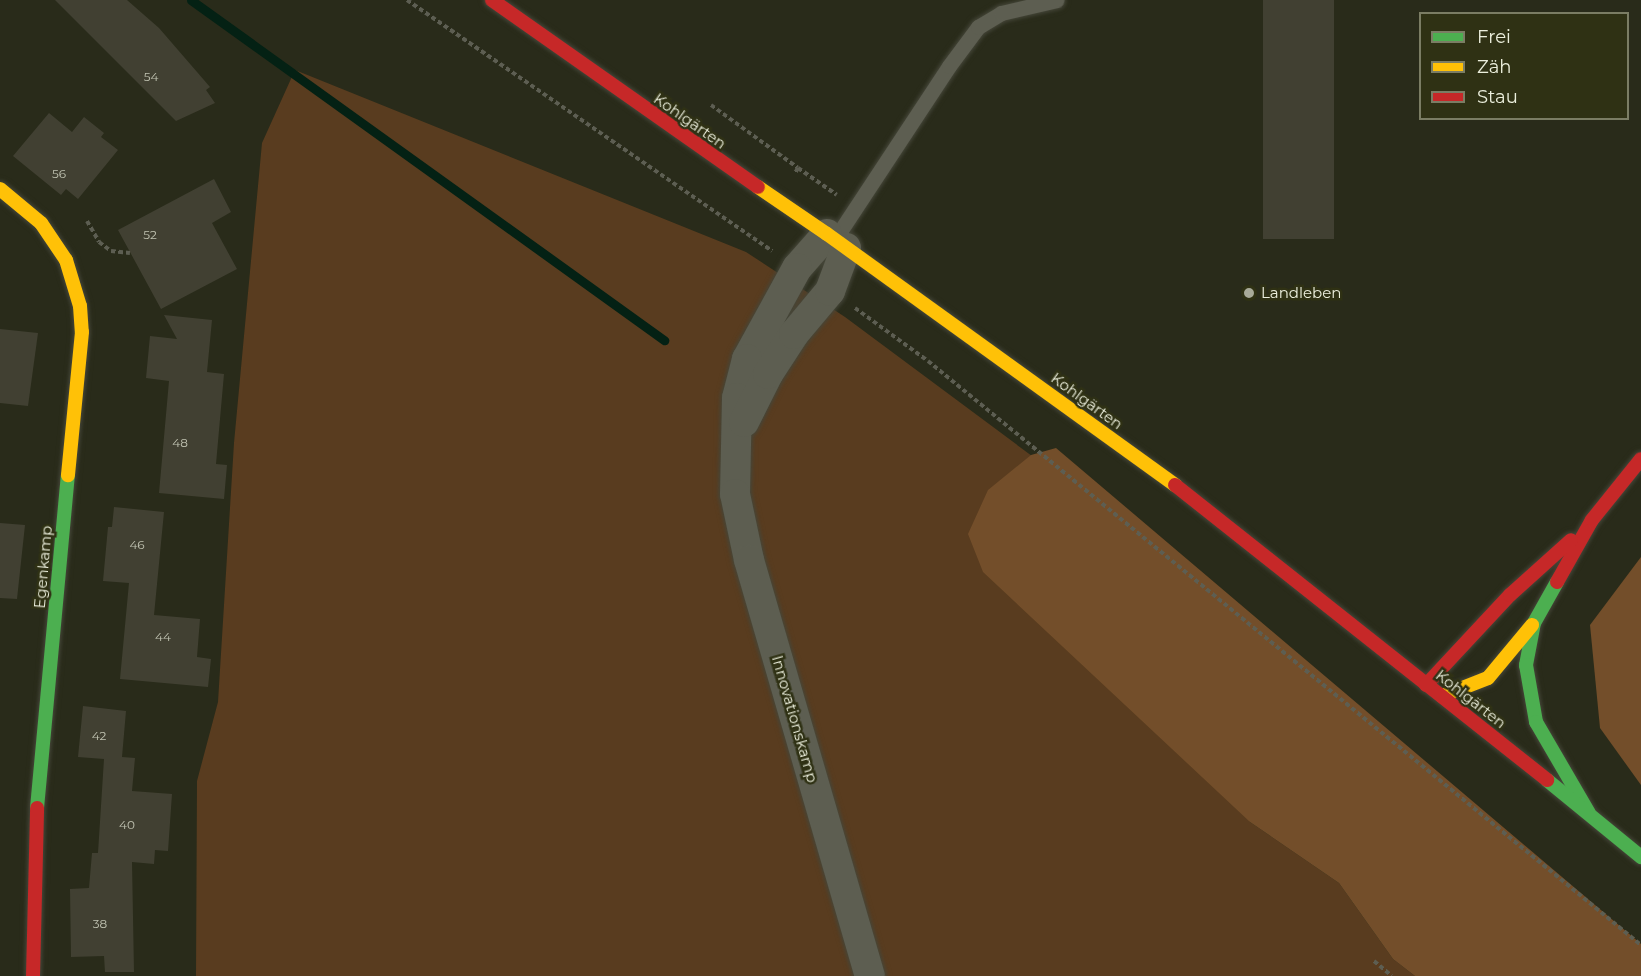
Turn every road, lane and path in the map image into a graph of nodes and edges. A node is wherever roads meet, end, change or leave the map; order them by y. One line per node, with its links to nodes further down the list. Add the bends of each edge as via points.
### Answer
1 (407, 0): 10 (path)
2 (492, 0): 8 (street, Kohlgärten)
3 (1057, 0): 6 (lane, via 1001,13 978,27)
4 (798, 168): 6 (path)
5 (0, 189): 22 (street, Egenkamp, via 41,223 66,260 80,306 82,332 34,824)
6 (855, 209): 8 (lane)
7 (87, 221): 9 (path, via 99,242 111,251)
8 (836, 240): 10 (street, Innovationskamp); 11 (street, Innovationskamp); 16 (street, Kohlgärten, via 1176,486)
9 (130, 253)
10 (797, 268): 13 (street, Innovationskamp, via 742,372)
11 (830, 291): 13 (street, Innovationskamp, via 794,334 768,374 738,437); 20 (path, via 938,369)
12 (1641, 459): 14 (street)
13 (734, 460): 23 (street, Innovationskamp, via 738,513 749,560)
14 (1592, 520): 15 (street); 16 (street, via 1510,595)
15 (1534, 623): 17 (street, via 1488,678); 18 (street, via 1526,665 1536,722)
16 (1426, 684): 17 (street, Kohlgärten)
17 (1442, 696): 18 (street, Kohlgärten)
18 (1589, 813): 19 (street, Kohlgärten)
19 (1641, 857)
20 (1641, 945)
21 (1374, 960): 24 (path)
22 (33, 976)
23 (870, 976)
24 (1392, 976)

